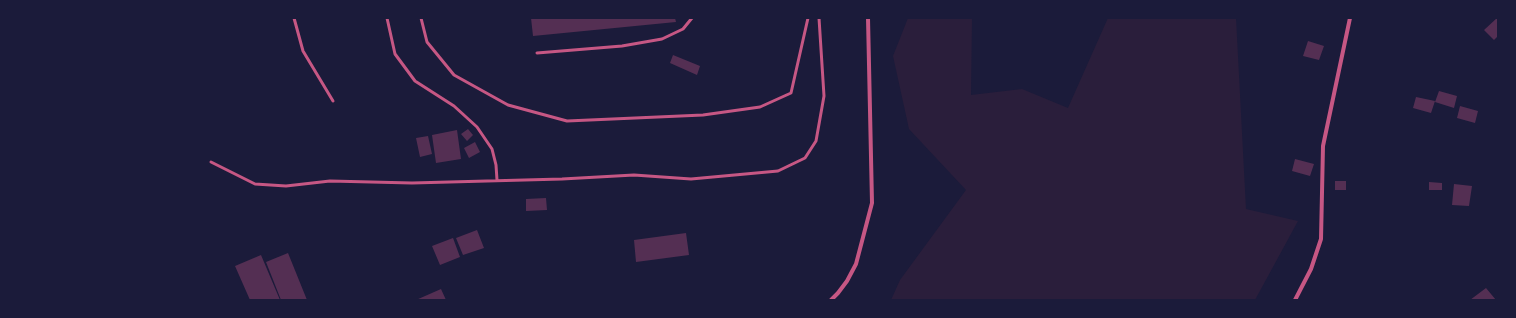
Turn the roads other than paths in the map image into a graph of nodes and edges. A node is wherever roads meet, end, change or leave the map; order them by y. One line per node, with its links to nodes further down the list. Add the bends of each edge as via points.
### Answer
1 (294, 18): 10 (lane, via 303,51)
2 (387, 18): 12 (lane, via 395,54 415,82 454,106 477,127 492,149)
3 (421, 18): 5 (lane, via 427,42 454,75 508,105 567,121 703,115 760,107 790,93)
4 (692, 18): 9 (lane, via 683,29 662,39 622,46)
5 (808, 18)
6 (819, 18): 12 (lane, via 824,96 816,141 805,158 778,171 691,179 634,175)
7 (868, 18): 13 (street, via 872,203 856,264 847,281)
8 (1350, 18): 14 (street, via 1323,146 1322,238 1311,269)
9 (537, 53)
10 (333, 101)
11 (211, 162): 12 (lane, via 255,184 286,186 330,181 412,183)
12 (498, 180)
13 (831, 300)
14 (1295, 300)

